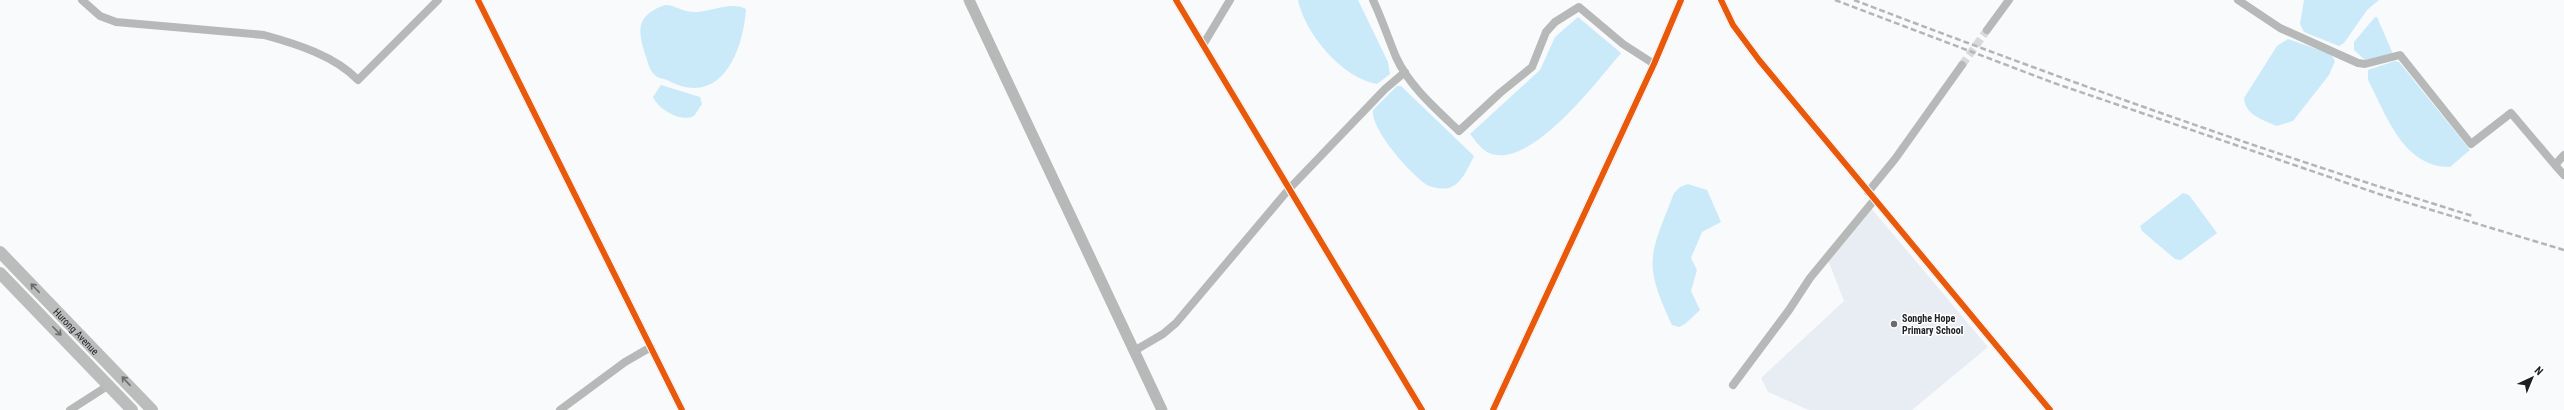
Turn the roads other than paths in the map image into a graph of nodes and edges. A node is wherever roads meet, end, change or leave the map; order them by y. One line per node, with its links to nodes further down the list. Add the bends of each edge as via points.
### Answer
1 (82, 0): 2 (street, via 100,16 116,22 277,39 318,54 358,80)
2 (438, 0)
3 (478, 0): 25 (street)
4 (969, 0): 26 (main road)
5 (1176, 0): 13 (street)
6 (1230, 0): 13 (street)
7 (1374, 0): 16 (street, via 1396,58)
8 (1681, 0): 14 (street)
9 (1721, 0): 21 (street, via 1733,25 1759,60)
10 (2009, 0): 12 (street)
11 (2238, 0): 18 (street, via 2280,28 2358,63 2365,64 2400,55 2471,144 2510,113)
12 (1987, 30)
13 (1202, 45): 20 (street)
14 (1654, 64): 16 (street, via 1623,44 1579,7 1555,22 1546,32 1532,67 1459,131 1422,94); 36 (street)
15 (1962, 65): 21 (street, via 1895,159)
16 (1405, 72): 20 (street, via 1384,89)
17 (2564, 155): 18 (street)
18 (2555, 165): 19 (street)
19 (2564, 175)
20 (1289, 189): 26 (street, via 1176,323 1163,334); 35 (street)
21 (1868, 192): 22 (street)
22 (1874, 199): 28 (street, via 1810,278); 37 (street)
23 (0, 252): 31 (main road, Hurong Avenue, one-way to 23)
24 (0, 273): 27 (main road, Hurong Avenue, one-way to 27)
25 (651, 347): 32 (street, via 625,362); 33 (street)
26 (1134, 350): 34 (main road)
27 (109, 385): 29 (street); 30 (main road, Hurong Avenue)
28 (1734, 385)
29 (70, 410)
30 (132, 410)
31 (152, 410)
32 (560, 410)
33 (682, 410)
34 (1162, 410)
35 (1422, 410)
36 (1493, 410)
37 (2050, 410)

